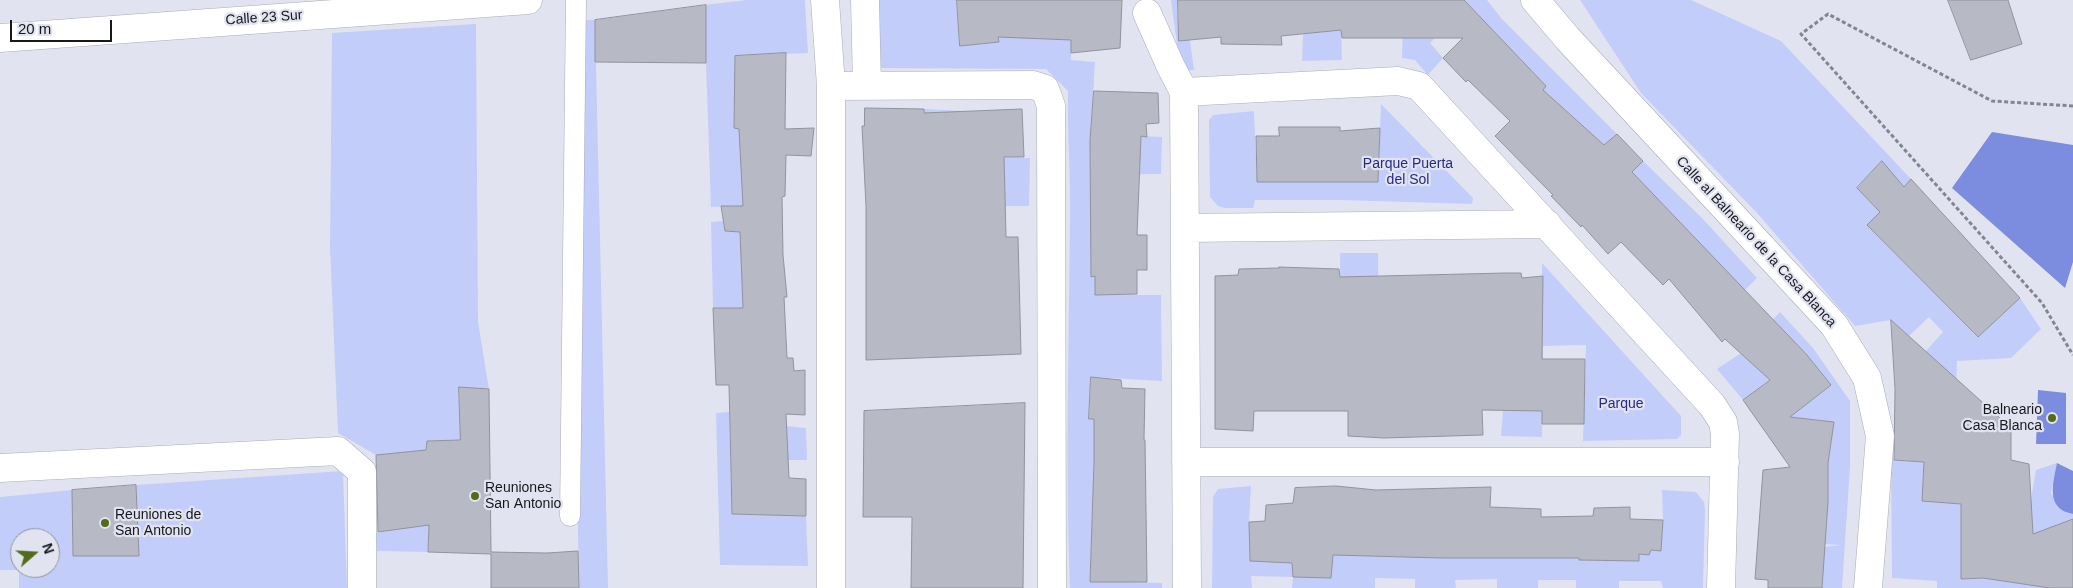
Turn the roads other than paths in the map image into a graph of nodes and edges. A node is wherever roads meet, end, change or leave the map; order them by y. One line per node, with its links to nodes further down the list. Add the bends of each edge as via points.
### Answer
1 (528, 0): 8 (street, Calle 23 Sur)
2 (576, 0): 18 (lane)
3 (825, 0): 10 (street)
4 (865, 0): 11 (street)
5 (1535, 0): 9 (street, Calle al Balneario de la Casa Blanca)
6 (1560, 0): 9 (street)
7 (1147, 13): 12 (street)
8 (0, 38)
9 (1568, 39): 24 (street, Calle al Balneario de la Casa Blanca, via 1834,325 1867,378 1880,436)
10 (832, 86): 11 (street); 20 (street)
11 (867, 86): 21 (street, via 1033,85 1045,90 1051,106)
12 (1184, 92): 13 (street, via 1398,81 1419,86); 14 (street)
13 (1547, 224): 14 (street); 16 (street, via 1712,405 1723,422)
14 (1184, 228): 15 (street)
15 (1186, 462): 16 (street); 22 (street)
16 (1725, 462): 23 (street)
17 (0, 468): 19 (street, via 338,451 362,472)
18 (570, 516)
19 (362, 588)
20 (831, 588)
21 (1052, 588)
22 (1187, 588)
23 (1721, 588)
24 (1868, 588)

